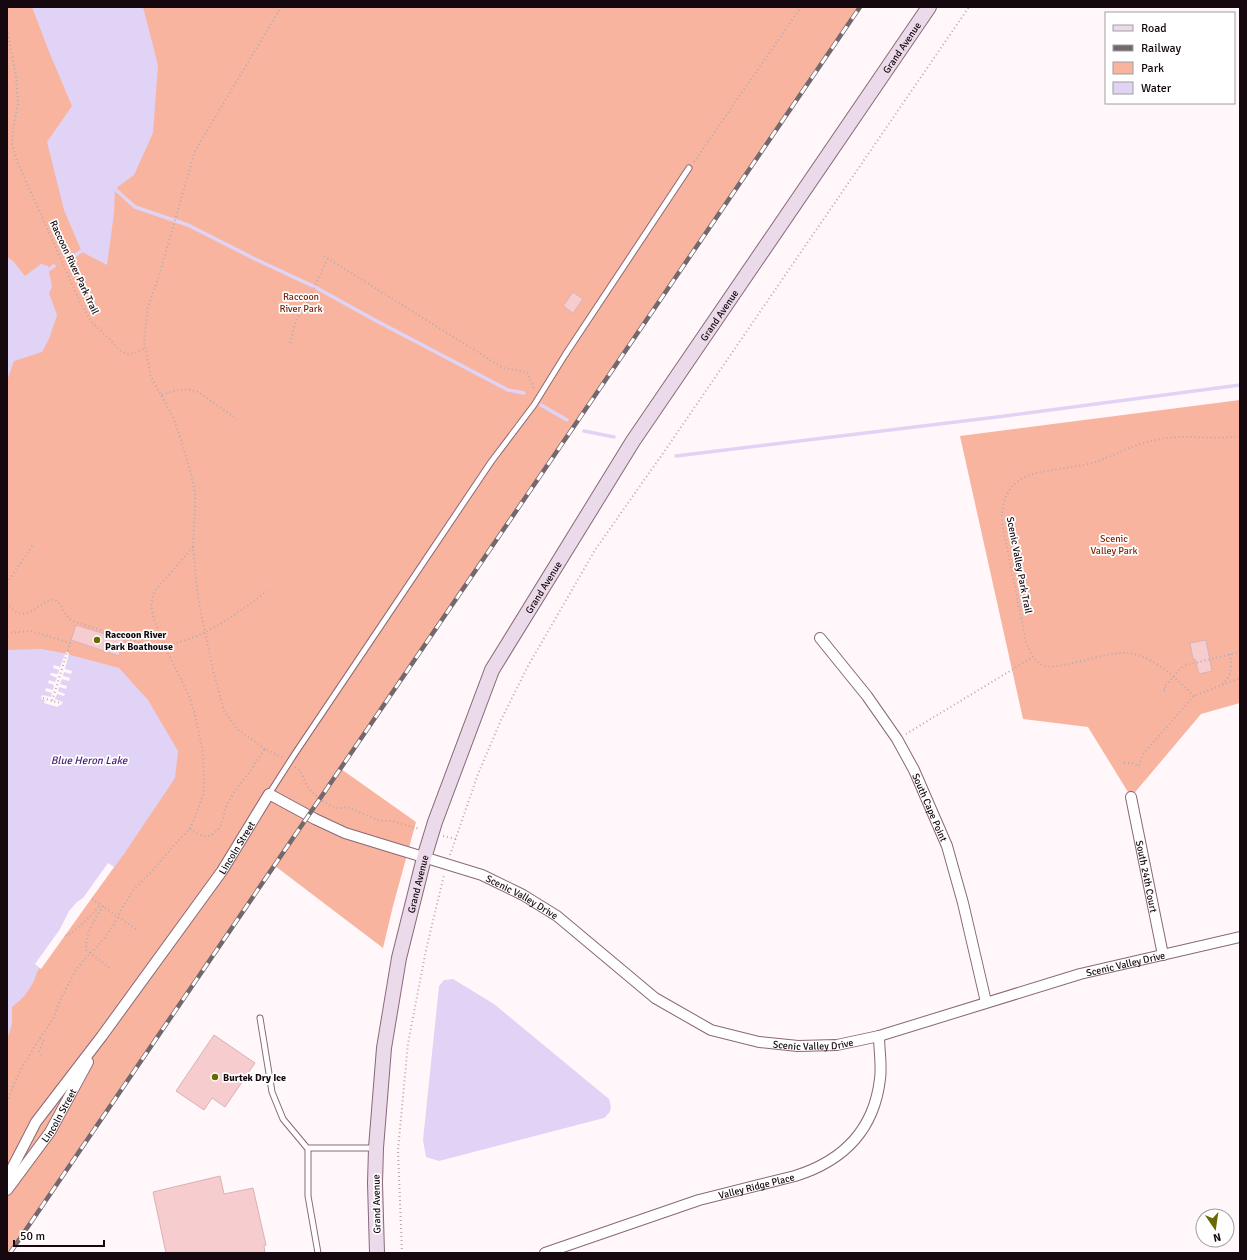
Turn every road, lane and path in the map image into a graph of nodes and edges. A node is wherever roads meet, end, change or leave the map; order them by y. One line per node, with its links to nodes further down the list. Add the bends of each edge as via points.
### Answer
1 (282, 7): 10 (path, via 195,151 148,308 144,341)
2 (801, 7): 6 (path)
3 (929, 7): 43 (main road, Grand Avenue, via 633,440 492,670 440,806)
4 (969, 7): 41 (path, via 595,550 528,666 501,720 478,774)
5 (7, 29): 10 (path, Raccoon River Park Trail, via 16,76 18,104 12,144 17,161 90,320 126,354)
6 (689, 168): 12 (lane)
7 (324, 256): 8 (path)
8 (328, 258): 9 (path, via 306,305 296,320); 12 (path, via 503,368 527,372)
9 (290, 343)
10 (146, 348): 11 (path, via 152,377)
11 (161, 395): 13 (path, via 177,389 198,392); 16 (path, via 173,417 192,478 195,493)
12 (539, 397): 38 (lane, via 491,462)
13 (237, 419)
14 (1240, 436): 26 (path, Scenic Valley Park Trail, via 1185,437 1150,441 1093,462 1029,474 1011,488 1004,502 1002,523 1026,642)
15 (33, 545): 17 (path)
16 (193, 547): 21 (path, via 198,598); 23 (path, via 154,592 151,606)
17 (7, 583)
18 (268, 591): 21 (path)
19 (7, 603): 23 (path, via 12,609 25,613 32,612 49,600 54,600 73,621 150,646)
20 (7, 633): 33 (path, via 31,631 70,643)
21 (205, 633): 23 (path); 36 (path, via 224,711 237,730)
22 (820, 638): 35 (street, South Cape Point, via 868,696)
23 (165, 647): 48 (path, via 190,698 197,721 203,752 203,796 190,829 134,889)
24 (1240, 652): 25 (path)
25 (1230, 654): 27 (path, via 1186,665); 29 (path, via 1231,671)
26 (1033, 657): 27 (path, via 1045,666 1055,666 1127,653 1141,656); 35 (path)
27 (1174, 675): 30 (path, via 1164,687); 31 (path)
28 (1240, 678): 29 (path)
29 (1221, 685): 31 (path)
30 (1164, 691)
31 (1194, 696): 37 (path, via 1143,754 1139,766)
32 (43, 698): 33 (path)
33 (52, 700): 34 (path)
34 (61, 703)
35 (897, 739): 55 (street, South Cape Point, via 914,770 947,846)
36 (265, 750)
37 (1124, 763)
38 (269, 794): 43 (street, via 346,833); 57 (street, Lincoln Street, via 222,871)
39 (1130, 797): 53 (street, South 24th Court)
40 (449, 838): 41 (path)
41 (456, 839): 42 (path)
42 (452, 852)
43 (424, 858): 58 (street, Scenic Valley Drive, via 482,876 522,895 557,916 655,998 712,1030 759,1042 798,1046 837,1045); 62 (main road, Grand Avenue, via 397,965 384,1048)
44 (443, 878): 68 (path, via 408,1043 398,1150)
45 (92, 898): 46 (path)
46 (101, 904): 47 (path); 50 (path, via 85,922)
47 (103, 906): 48 (path); 52 (path, via 88,938 86,950)
48 (118, 916): 49 (path); 52 (path, via 104,939)
49 (137, 930)
50 (66, 935)
51 (1240, 937): 53 (street, Scenic Valley Drive)
52 (90, 953): 54 (path); 59 (path, via 68,983 53,1020)
53 (1163, 955): 55 (street, Scenic Valley Drive, via 1080,974)
54 (110, 968)
55 (986, 1002): 58 (street, Scenic Valley Drive)
56 (260, 1018): 63 (lane, via 272,1092 283,1119)
57 (102, 1036): 64 (street, Lincoln Street, via 36,1122); 65 (street, Lincoln Street, via 50,1132)
58 (879, 1036): 69 (street, Valley Ridge Place, via 880,1077 871,1114 853,1141 828,1163 796,1176 699,1200)
59 (40, 1038): 60 (path, via 44,1041 39,1052); 61 (path, via 21,1069)
60 (41, 1055)
61 (7, 1102)
62 (376, 1148): 63 (lane); 67 (main road, Grand Avenue)
63 (308, 1149): 66 (lane, via 308,1196)
64 (7, 1178)
65 (7, 1190)
66 (318, 1253)
67 (377, 1253)
68 (402, 1253)
69 (546, 1253)

